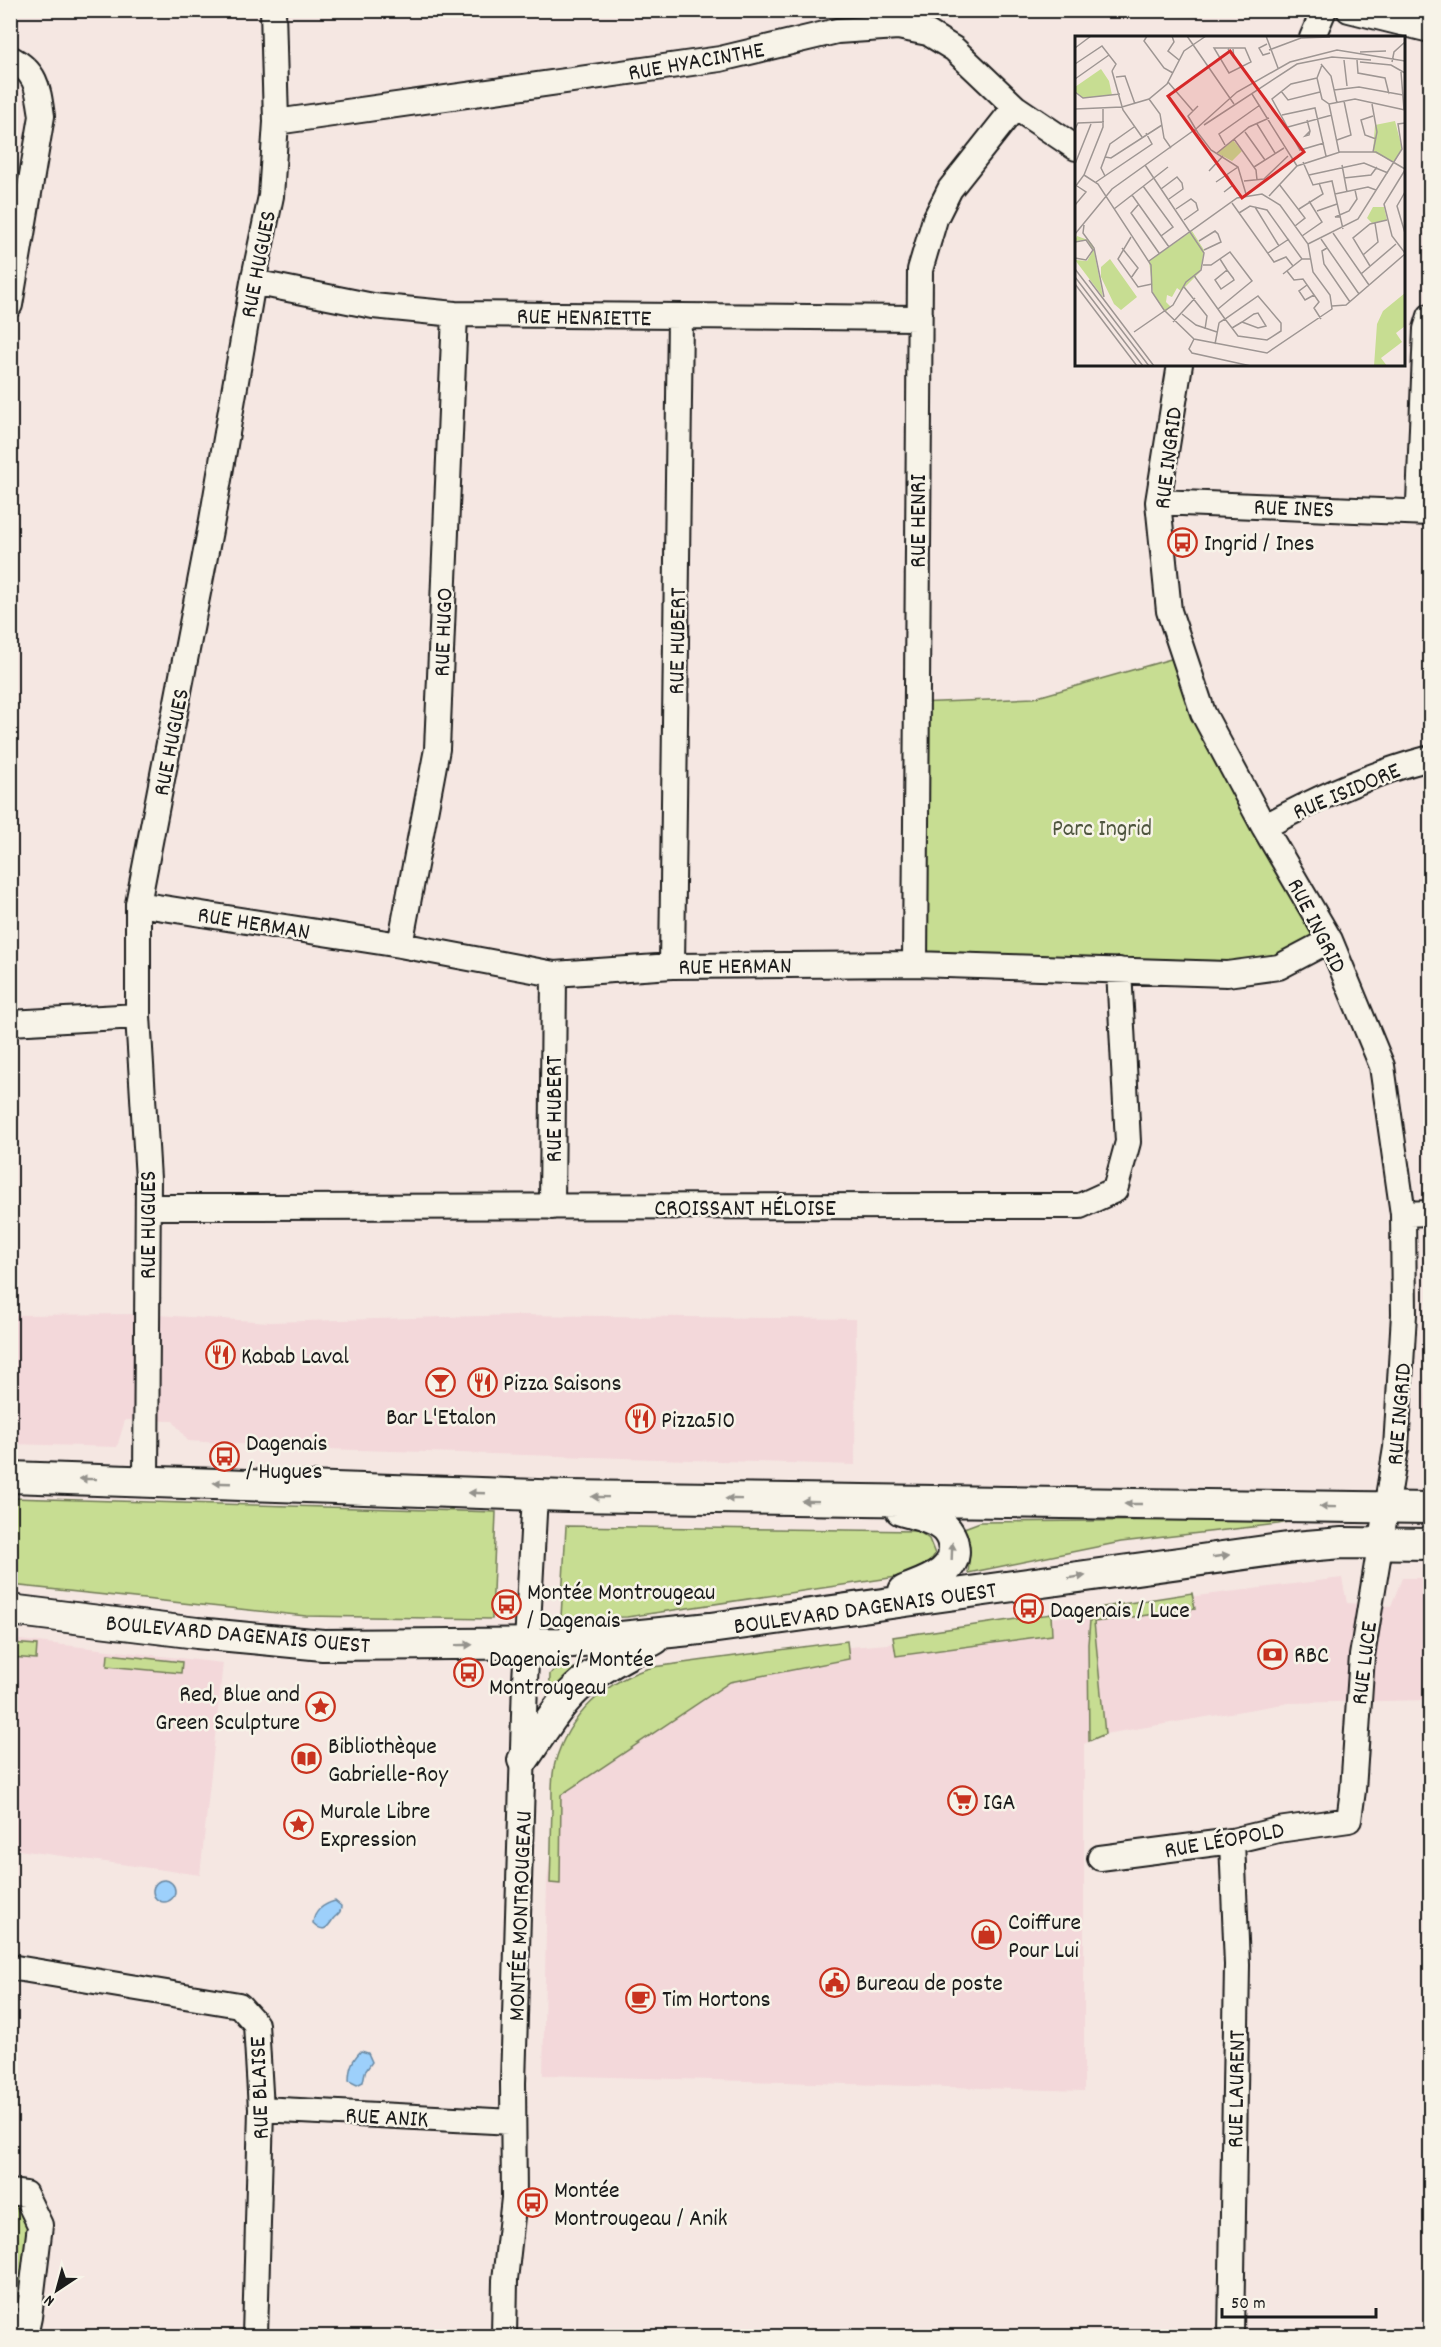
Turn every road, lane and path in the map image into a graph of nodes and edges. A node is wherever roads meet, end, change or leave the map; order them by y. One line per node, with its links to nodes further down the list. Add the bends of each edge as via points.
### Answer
1 (273, 10): 8 (street, RUE HUGUES)
2 (1324, 10): 5 (street)
3 (1349, 10): 4 (street)
4 (1431, 30)
5 (1313, 36)
6 (10, 58): 11 (street, via 26,66 38,86 42,116)
7 (1015, 106): 8 (street, RUE HYACINTHE, via 954,50 928,33 898,27 837,31 720,59); 9 (street, RUE HYACINTHE); 15 (street, RUE HENRI, via 950,189 935,219 920,270)
8 (276, 122): 10 (street, RUE HUGUES, via 271,196)
9 (1075, 147)
10 (253, 282): 12 (street, RUE HENRIETTE, via 373,306); 21 (street, RUE HUGUES)
11 (10, 305)
12 (455, 314): 14 (street, RUE HENRIETTE); 23 (street, RUE HUGO, via 437,749)
13 (1431, 316): 18 (street, via 1426,329)
14 (680, 317): 15 (street, RUE HENRIETTE); 25 (street, RUE HUBERT)
15 (918, 318): 24 (street, RUE HENRI)
16 (1180, 366): 17 (street, RUE INGRID)
17 (1158, 502): 18 (street, RUE INES); 20 (street, RUE INGRID, via 1169,611 1203,713)
18 (1421, 512)
19 (1431, 758): 20 (street, RUE ISIDORE, via 1394,768 1311,801)
20 (1264, 826): 22 (street, RUE INGRID)
21 (138, 904): 23 (street, RUE HERMAN); 28 (street, RUE HUGUES)
22 (1330, 939): 26 (street, RUE HERMAN, via 1279,967 1227,974); 33 (street, RUE INGRID, via 1382,1066)
23 (400, 945): 27 (street, RUE HERMAN)
24 (915, 964): 25 (street, RUE HERMAN); 26 (street, RUE HERMAN)
25 (672, 966): 27 (street, RUE HERMAN)
26 (1119, 970): 31 (street, CROISSANT HÉLOISE, via 1128,1142 1115,1190 1080,1206)
27 (554, 974): 31 (street, RUE HUBERT)
28 (138, 1016): 29 (street); 30 (street, RUE HUGUES)
29 (10, 1023)
30 (148, 1207): 31 (street, CROISSANT HÉLOISE); 35 (street, RUE HUGUES)
31 (552, 1207)
32 (1431, 1213): 33 (street)
33 (1403, 1214): 38 (street, RUE INGRID, via 1404,1339 1396,1448)
34 (10, 1477): 35 (main road, one-way to 34)
35 (146, 1480): 36 (main road, one-way to 35)
36 (535, 1495): 37 (main road, one-way to 36); 45 (street, MONTÉE MONTROUGEAU)
37 (879, 1502): 38 (main road, one-way to 37); 42 (main road, one-way to 37, via 939,1576 950,1565 954,1550 942,1525)
38 (1387, 1507): 39 (main road); 40 (street, RUE LUCE)
39 (1431, 1508)
40 (1380, 1544): 41 (main road, BOULEVARD DAGENAIS OUEST); 42 (main road, BOULEVARD DAGENAIS OUEST, one-way to 40, via 1287,1548); 47 (street, RUE LUCE, via 1361,1663)
41 (1431, 1544)
42 (861, 1608): 44 (main road, BOULEVARD DAGENAIS OUEST)
43 (10, 1610): 45 (main road, BOULEVARD DAGENAIS OUEST, one-way to 45, via 323,1645)
44 (666, 1633): 45 (main road, BOULEVARD DAGENAIS OUEST); 46 (main road, via 598,1671 578,1687)
45 (527, 1644): 46 (street, MONTÉE MONTROUGEAU)
46 (523, 1760): 52 (street, MONTÉE MONTROUGEAU)
47 (1349, 1820): 48 (street, RUE LÉOPOLD)
48 (1232, 1841): 49 (street, RUE LÉOPOLD); 57 (street, RUE LAURENT, via 1237,1965)
49 (1100, 1858)
50 (10, 1967): 51 (street, RUE BLAISE, via 238,2005 256,2024)
51 (261, 2109): 52 (street, RUE ANIK); 55 (street, RUE BLAISE)
52 (513, 2122): 56 (street, MONTÉE MONTROUGEAU, via 514,2198 505,2280)
53 (10, 2192): 54 (street, via 25,2194 40,2224)
54 (25, 2337)
55 (255, 2337)
56 (504, 2337)
57 (1231, 2337)

